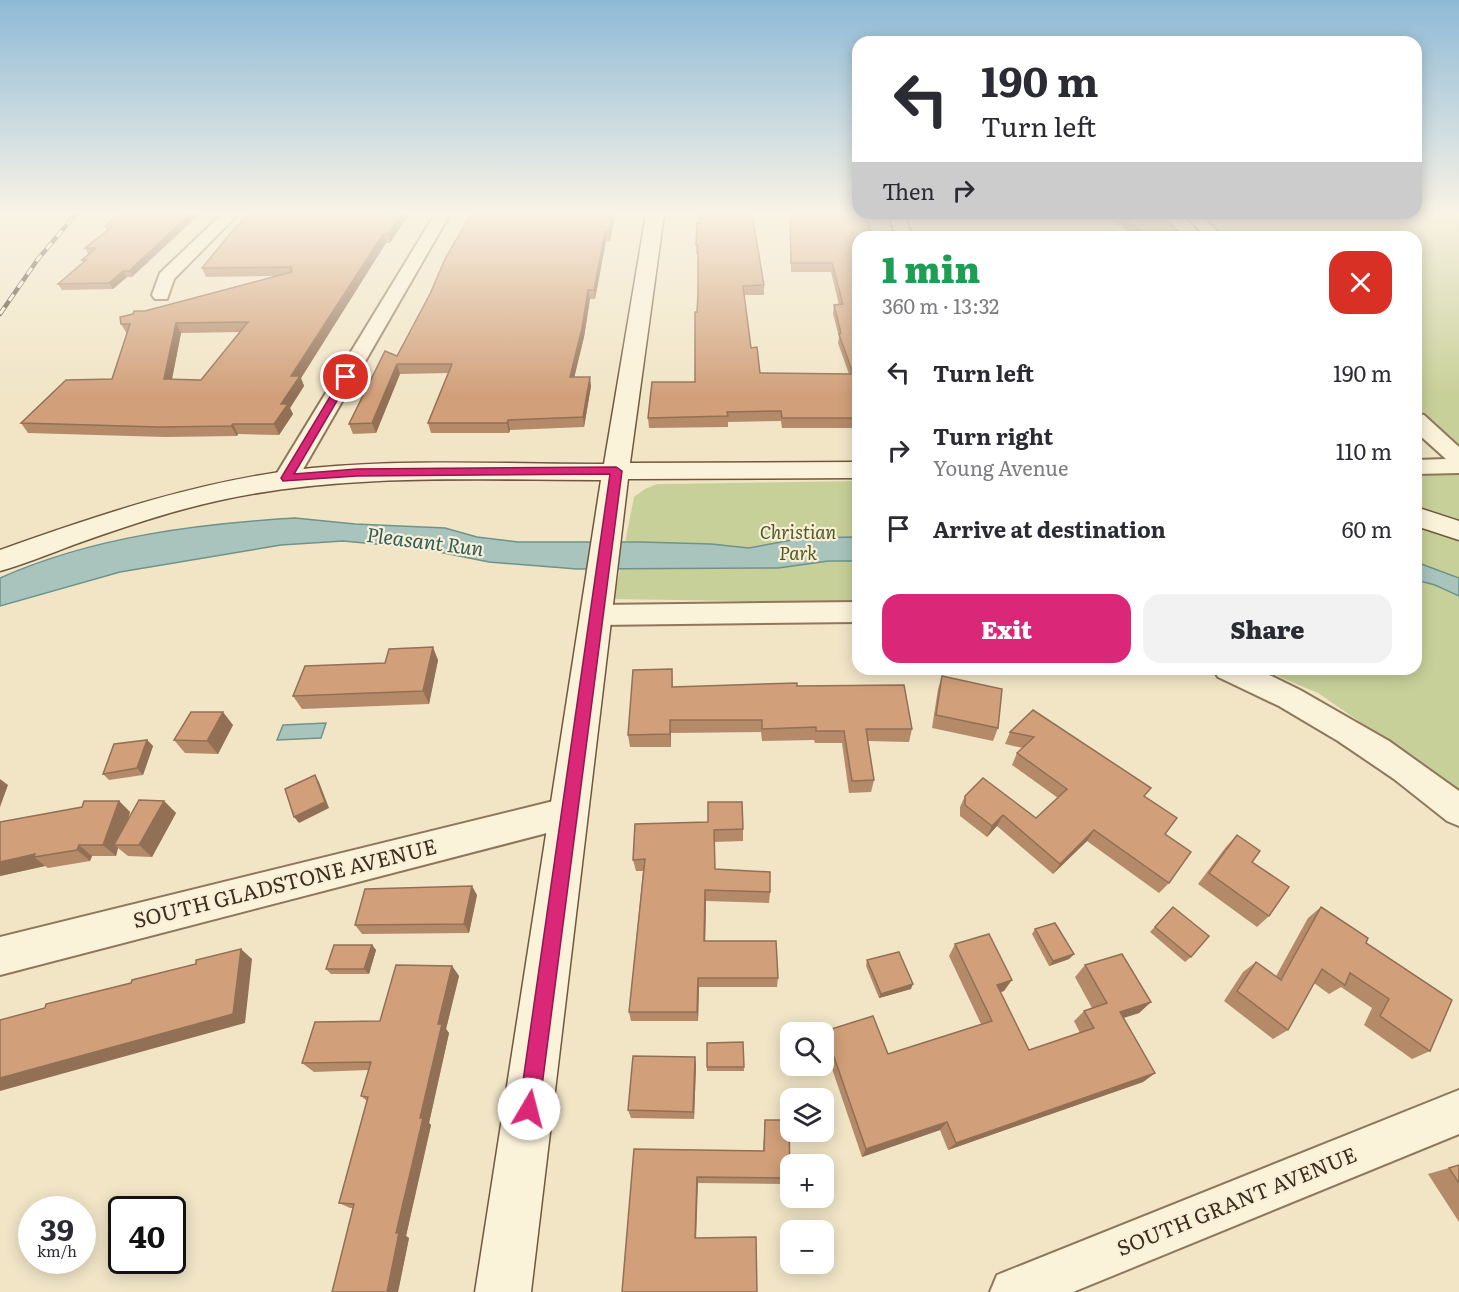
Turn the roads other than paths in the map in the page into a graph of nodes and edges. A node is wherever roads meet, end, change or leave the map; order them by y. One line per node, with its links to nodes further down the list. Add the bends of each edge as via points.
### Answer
1 (169, 274): 4 (street)
2 (407, 274): 11 (street)
3 (646, 274): 10 (street)
4 (161, 295)
5 (1422, 425): 6 (street)
6 (1459, 459)
7 (1459, 466): 8 (street)
8 (1422, 467)
9 (852, 470): 10 (street)
10 (616, 471): 11 (street, via 357,473); 15 (street)
11 (286, 478): 14 (street, via 158,506)
12 (1422, 518): 13 (street)
13 (1459, 531)
14 (0, 561)
15 (600, 598): 16 (street); 18 (street)
16 (852, 612)
17 (1241, 675): 19 (street, via 1368,744)
18 (570, 812): 20 (street, SOUTH GLADSTONE AVENUE); 22 (street)
19 (1459, 812)
20 (0, 956)
21 (1459, 1112): 23 (street, SOUTH GRANT AVENUE)
22 (503, 1292)
23 (1014, 1292)

